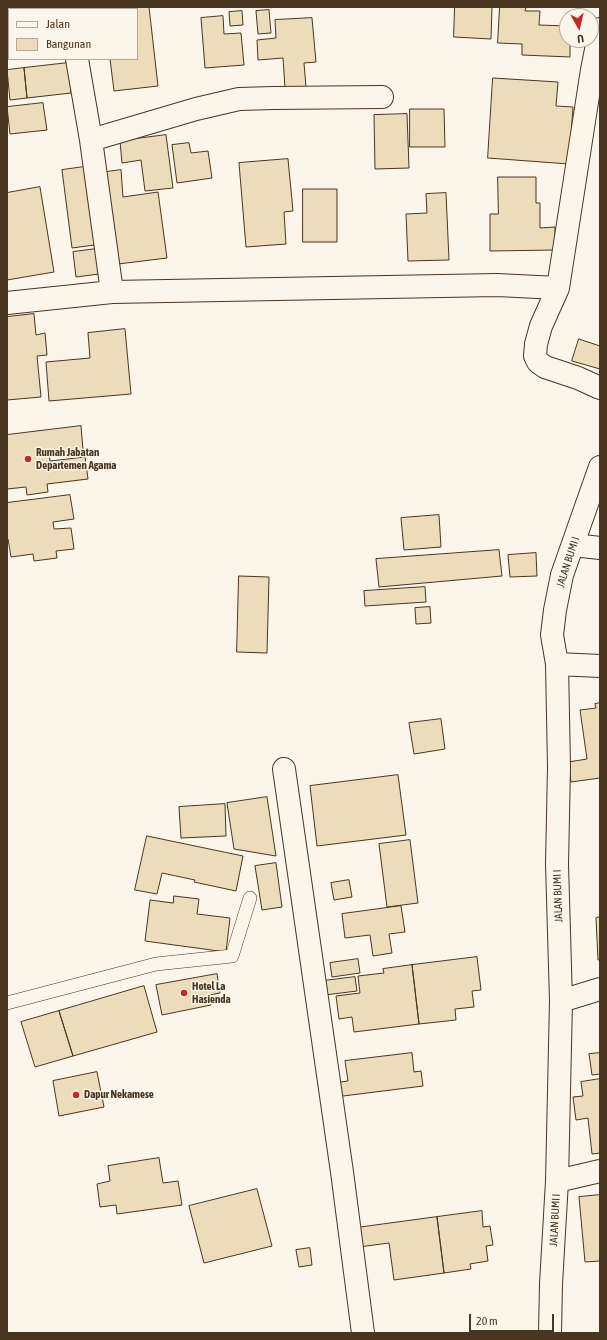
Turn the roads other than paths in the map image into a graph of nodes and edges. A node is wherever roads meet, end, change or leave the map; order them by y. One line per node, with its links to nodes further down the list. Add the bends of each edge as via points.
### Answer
1 (600, 29): 5 (street)
2 (76, 60): 4 (street)
3 (382, 97): 4 (street, via 239,99)
4 (91, 140): 6 (street)
5 (558, 288): 6 (street, via 497,286); 8 (street, via 542,326 535,356 545,367)
6 (112, 292): 7 (street)
7 (7, 303)
8 (600, 388)
9 (600, 466): 10 (street, JALAN BUMI I)
10 (573, 544): 11 (street); 12 (street, JALAN BUMI I, via 562,575 555,610 552,635)
11 (600, 548)
12 (557, 664): 13 (street); 17 (street, JALAN BUMI I, via 557,864)
13 (600, 666)
14 (284, 769): 21 (street)
15 (250, 898): 18 (lane, via 232,956 156,964)
16 (600, 989): 17 (street)
17 (561, 1001): 20 (street, JALAN BUMI I)
18 (7, 1003)
19 (600, 1171): 20 (street)
20 (557, 1182): 22 (street, JALAN BUMI I)
21 (363, 1333)
22 (550, 1333)

